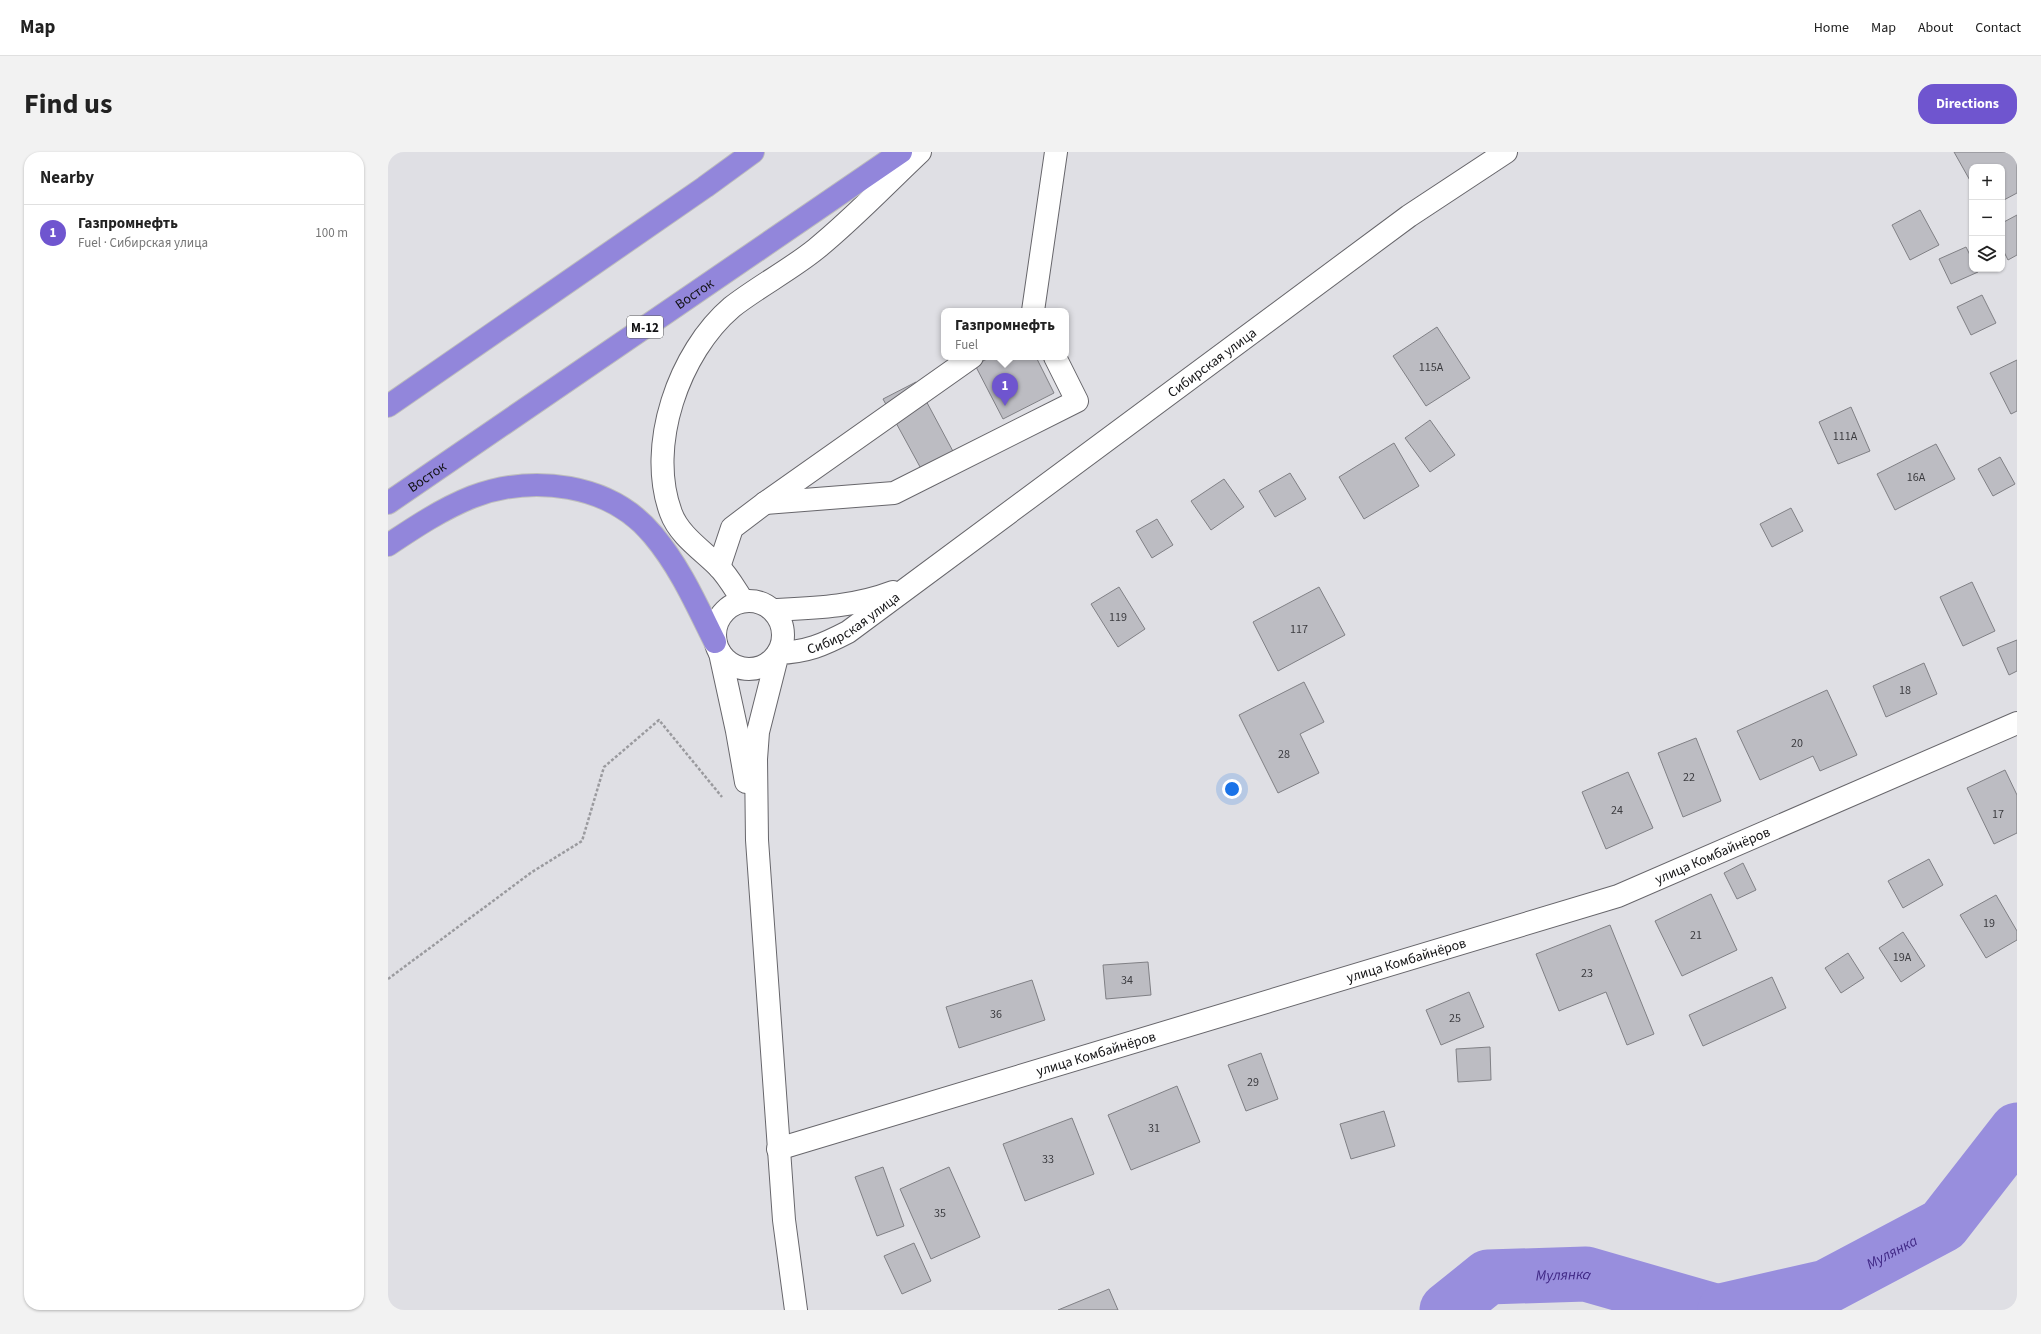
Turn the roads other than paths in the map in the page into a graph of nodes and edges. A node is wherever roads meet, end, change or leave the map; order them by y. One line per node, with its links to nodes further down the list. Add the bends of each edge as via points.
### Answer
1 (753, 152): 9 (highway)
2 (901, 152): 10 (highway, Восток / М-12)
3 (920, 152): 13 (street, via 816,249 731,308 698,345 687,365 670,410 665,437 662,465 665,491 671,514 681,531)
4 (1056, 152): 6 (street)
5 (1506, 152): 14 (street, Сибирская улица, via 1402,221)
6 (1033, 308)
7 (968, 360): 11 (street)
8 (1056, 360): 11 (street, via 1077,401 901,490 894,493)
9 (388, 406)
10 (388, 503)
11 (764, 503): 13 (street, via 732,528)
12 (388, 544): 17 (highway, via 441,512 473,497 528,486 555,485 577,489 616,504 632,514 653,534 686,584)
13 (720, 567): 15 (street)
14 (921, 578): 16 (street, Сибирская улица, via 872,600 836,607); 18 (street, Сибирская улица, via 848,632 830,642 800,652)
15 (743, 601): 16 (street, via 754,600); 17 (street, via 732,604 718,620 715,631)
16 (774, 610): 18 (street, via 783,631 783,642)
17 (717, 648): 18 (street, via 728,661 738,667 749,669 761,667); 20 (street, via 737,730)
18 (778, 653): 20 (street, via 758,732)
19 (2017, 723): 21 (street, улица Комбайнёров, via 1618,896)
20 (757, 840): 21 (street)
21 (778, 1149): 22 (street)
22 (796, 1310)

